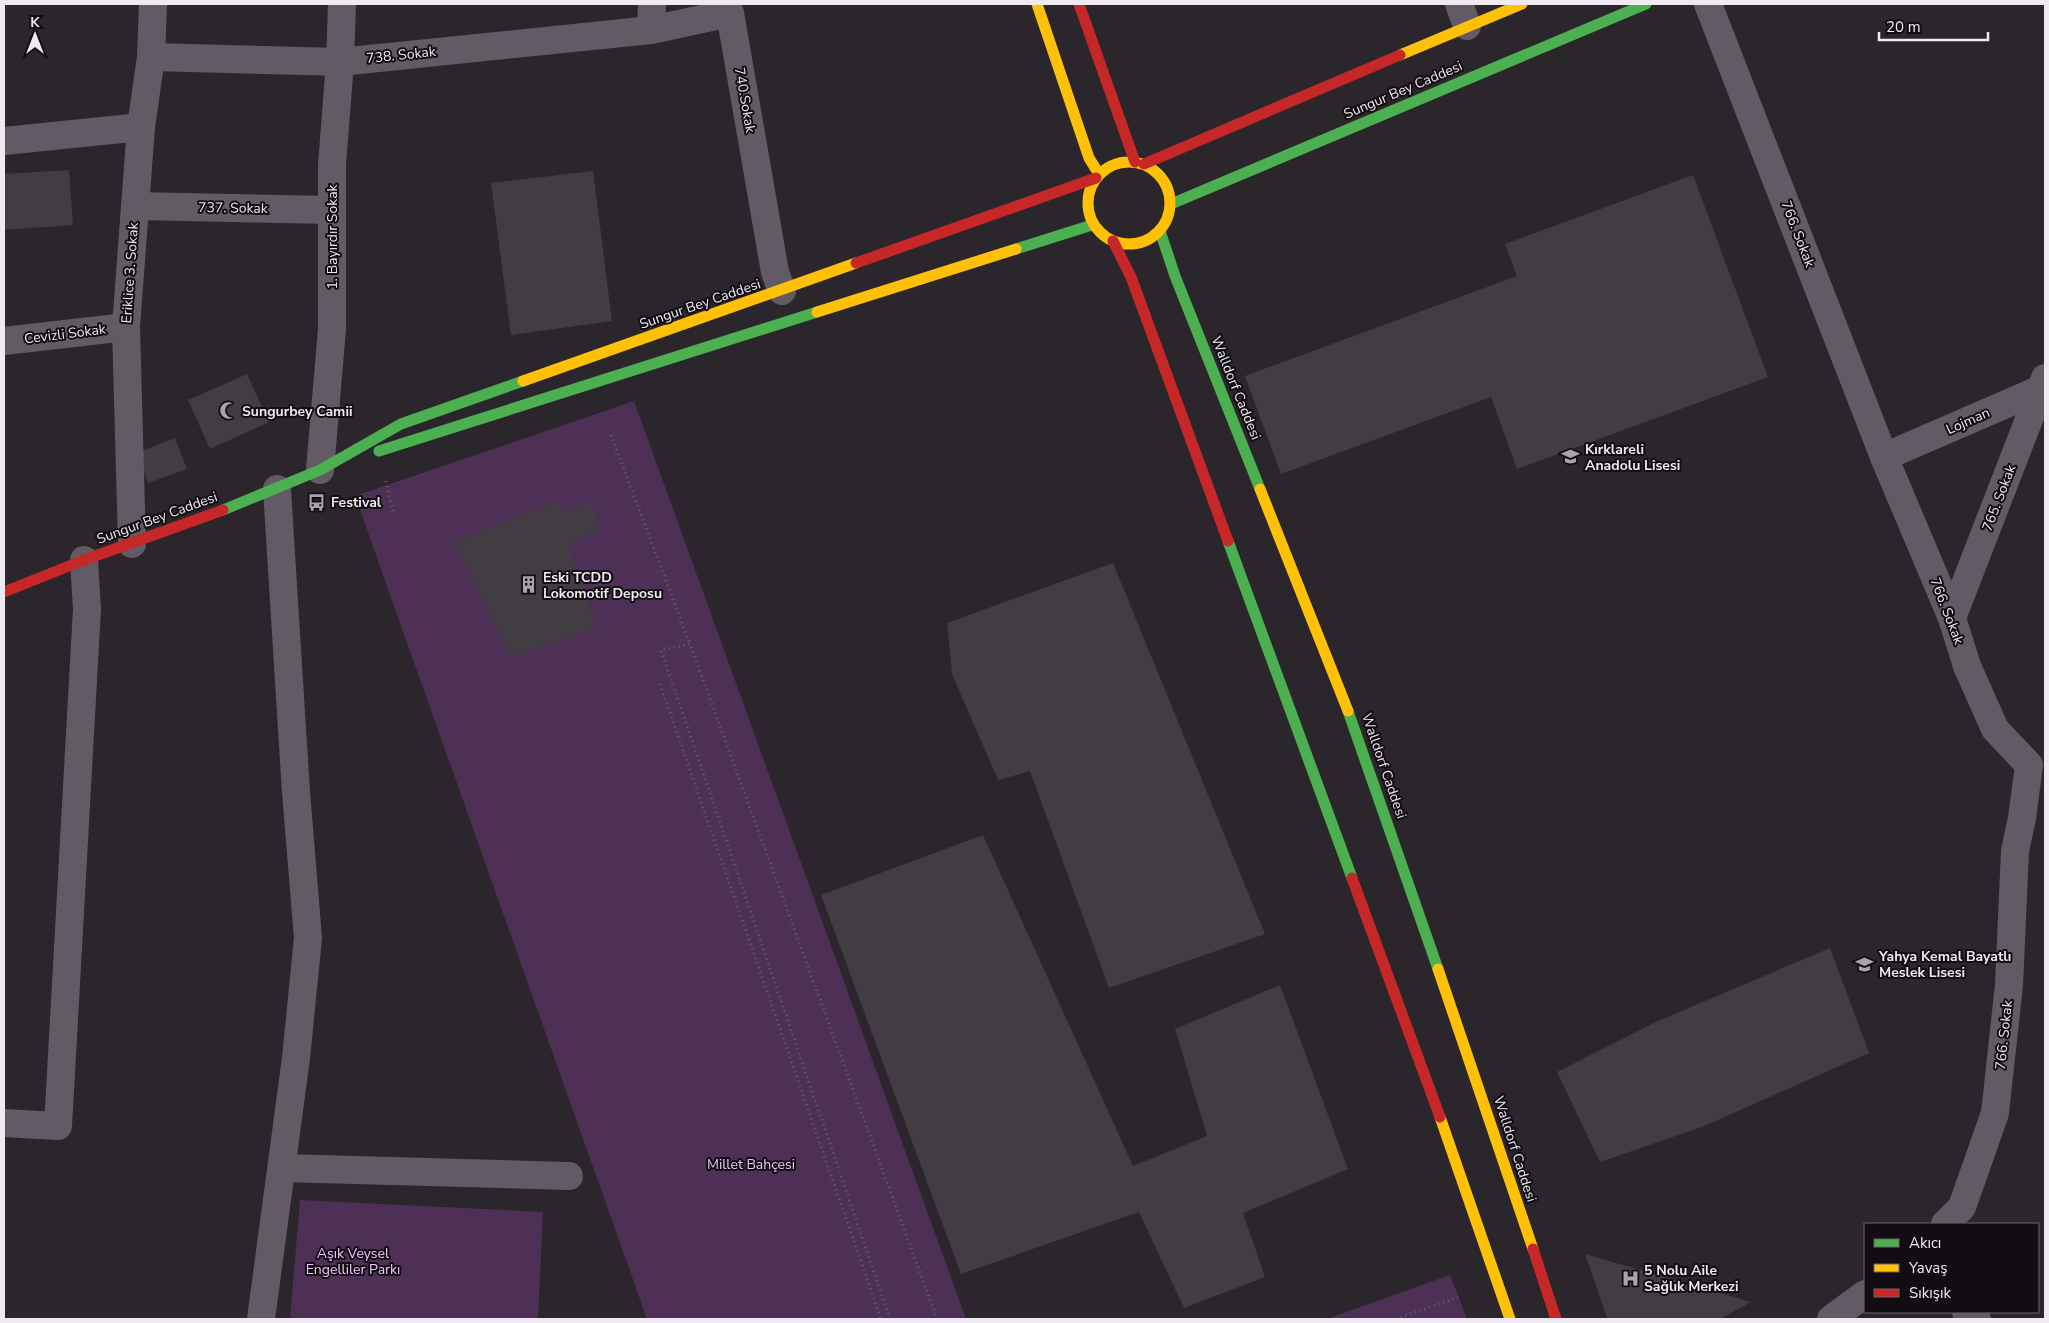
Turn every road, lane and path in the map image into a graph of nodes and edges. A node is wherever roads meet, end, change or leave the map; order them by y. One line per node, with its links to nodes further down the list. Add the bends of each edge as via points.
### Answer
1 (153, 4): 10 (street, Eriklice 3. Sokak)
2 (342, 4): 11 (street, 1. Bayırdır Sokak)
3 (1038, 4): 15 (main road)
4 (1080, 4): 14 (main road)
5 (1522, 4): 8 (main road)
6 (1646, 4): 16 (main road, Sungur Bey Caddesi)
7 (1708, 4): 27 (street, 766. Sokak)
8 (1463, 15): 14 (main road)
9 (651, 17): 11 (street, 738. Sokak); 22 (street, 740.Sokak, via 730,13 775,272)
10 (151, 57): 11 (street, 738. Sokak); 12 (street, Eriklice 3. Sokak)
11 (340, 62): 18 (street, 1. Bayırdır Sokak)
12 (140, 127): 13 (street); 17 (street, Eriklice 3. Sokak)
13 (4, 140)
14 (1140, 163): 15 (main road, via 1113,165); 16 (main road, via 1157,172 1165,181)
15 (1097, 176): 19 (main road, via 1087,201); 22 (main road, Sungur Bey Caddesi)
16 (1171, 204): 20 (main road, via 1170,214)
17 (135, 206): 18 (street, 737. Sokak); 23 (street, Eriklice 3. Sokak)
18 (332, 210): 28 (street, 1. Bayırdır Sokak, via 332,329)
19 (1092, 226): 21 (main road); 28 (main road, Sungur Bey Caddesi)
20 (1160, 231): 21 (main road, via 1138,244); 49 (main road, Walldorf Caddesi, via 1351,717)
21 (1113, 240): 48 (main road, via 1131,277 1333,826)
22 (782, 290): 28 (main road, Sungur Bey Caddesi, via 401,424)
23 (126, 327): 24 (street, Cevizli Sokak); 30 (street, Eriklice 3. Sokak)
24 (4, 341)
25 (2044, 389): 27 (street, Lojman); 33 (street, 765. Sokak)
26 (611, 434): 34 (path)
27 (1884, 457): 33 (street, 766. Sokak)
28 (320, 470): 29 (main road, Sungur Bey Caddesi)
29 (277, 489): 30 (main road, Sungur Bey Caddesi); 38 (street, via 308,938)
30 (132, 544): 31 (main road, Sungur Bey Caddesi)
31 (84, 560): 32 (main road, Sungur Bey Caddesi); 37 (street, via 87,609 58,1126)
32 (4, 592)
33 (1952, 618): 36 (street, 766. Sokak, via 1966,666 1994,729)
34 (690, 644): 45 (path, via 661,650); 46 (path)
35 (660, 684): 44 (path)
36 (2037, 768): 40 (street, 766. Sokak, via 2015,852 2009,985 1995,1113 1962,1207)
37 (4, 1123)
38 (282, 1168): 39 (street); 43 (street)
39 (569, 1176)
40 (1946, 1223)
41 (1864, 1295): 50 (street)
42 (1458, 1297): 47 (path)
43 (261, 1319)
44 (882, 1319)
45 (890, 1319)
46 (937, 1319)
47 (1396, 1319)
48 (1510, 1319)
49 (1556, 1319)
50 (1831, 1319)

